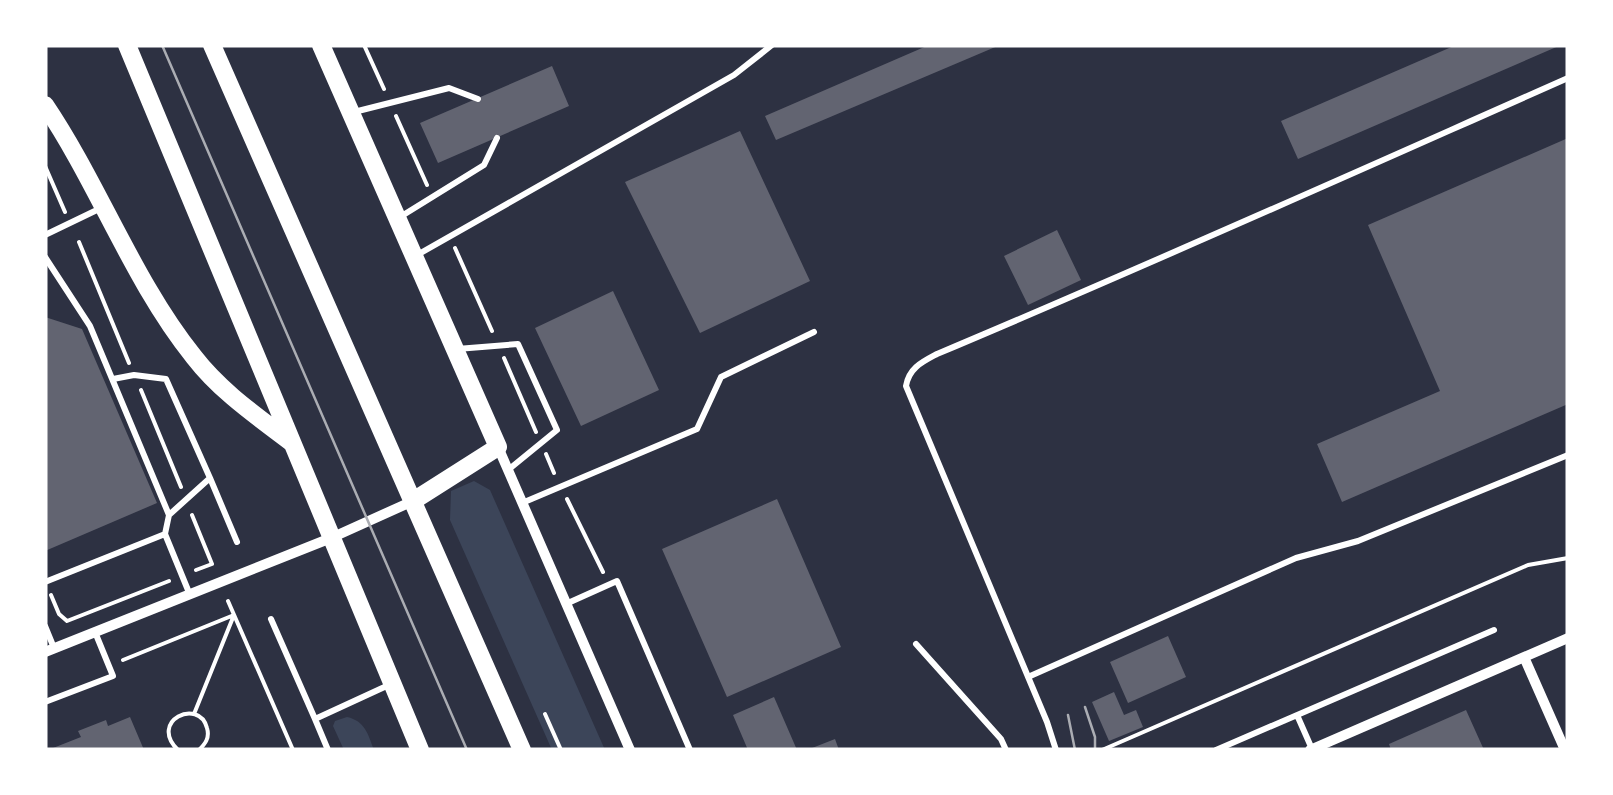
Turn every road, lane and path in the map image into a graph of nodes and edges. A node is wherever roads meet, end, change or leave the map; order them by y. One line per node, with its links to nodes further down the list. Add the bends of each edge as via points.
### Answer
1 (127, 45): 29 (main road)
2 (212, 45): 36 (main road)
3 (364, 45): 8 (path)
4 (772, 45): 19 (lane, via 734,75)
5 (323, 46): 10 (main road)
6 (1568, 78): 60 (lane, via 916,366 906,386)
7 (478, 98): 8 (lane, via 449,88)
8 (390, 103): 10 (lane); 14 (path)
9 (45, 104): 11 (main road)
10 (352, 113): 17 (main road)
11 (54, 134): 15 (main road)
12 (497, 138): 14 (lane, via 484,165)
13 (45, 166): 16 (path)
14 (433, 197): 17 (lane)
15 (105, 206): 18 (lane); 29 (main road, via 194,357 226,392)
16 (65, 212)
17 (399, 218): 21 (main road)
18 (45, 235)
19 (450, 237): 21 (lane); 24 (path)
20 (80, 242): 26 (path)
21 (416, 256): 25 (main road)
22 (45, 257): 27 (lane, via 90,326)
23 (814, 332): 34 (lane, via 721,377 698,429)
24 (498, 346): 25 (lane); 28 (path); 28 (lane, via 518,344 557,430)
25 (457, 349): 30 (main road)
26 (134, 374): 27 (lane); 33 (lane, via 166,380); 35 (path)
27 (112, 379): 38 (lane)
28 (541, 443): 32 (lane); 34 (path)
29 (294, 445): 40 (main road)
30 (498, 448): 32 (street); 36 (main road)
31 (1568, 455): 60 (lane, via 1358,541 1296,558)
32 (508, 470): 37 (street)
33 (210, 478): 35 (lane); 41 (lane)
34 (561, 486): 37 (lane); 45 (path)
35 (186, 500): 38 (lane); 43 (path, via 212,564)
36 (412, 501): 40 (street); 73 (main road)
37 (522, 503): 49 (street)
38 (169, 515): 39 (lane)
39 (165, 534): 43 (lane); 44 (lane)
40 (332, 538): 47 (street); 61 (main road)
41 (237, 542)
42 (1568, 558): 67 (path, via 1528,565)
43 (182, 576): 46 (path, via 67,621 50,593); 47 (lane)
44 (45, 582)
45 (609, 585): 49 (lane); 76 (lane, via 617,582)
46 (45, 595)
47 (190, 595): 54 (street)
48 (228, 602): 50 (path)
49 (566, 604): 75 (street)
50 (234, 614): 59 (path); 63 (path); 70 (path)
51 (272, 620): 66 (lane)
52 (45, 626): 57 (lane)
53 (1494, 630): 65 (lane)
54 (95, 632): 57 (street); 59 (lane)
55 (1568, 638): 58 (street)
56 (916, 644): 77 (lane)
57 (49, 650)
58 (1524, 657): 81 (street); 82 (street)
59 (109, 666): 62 (lane, via 113,676)
60 (1028, 677): 78 (lane)
61 (392, 684): 66 (lane); 72 (main road)
62 (45, 702)
63 (194, 714): 68 (path, via 171,723 168,735); 69 (path, via 208,728)
64 (545, 714): 74 (path)
65 (1297, 715): 80 (lane); 81 (lane)
66 (315, 719): 71 (lane)
67 (1117, 748): 79 (path)
68 (178, 750)
69 (199, 750)
70 (293, 750)
71 (328, 750)
72 (420, 750)
73 (522, 750)
74 (561, 750)
75 (630, 750)
76 (690, 750)
77 (1006, 750)
78 (1056, 750)
79 (1102, 750)
80 (1216, 750)
81 (1311, 750)
82 (1564, 750)

